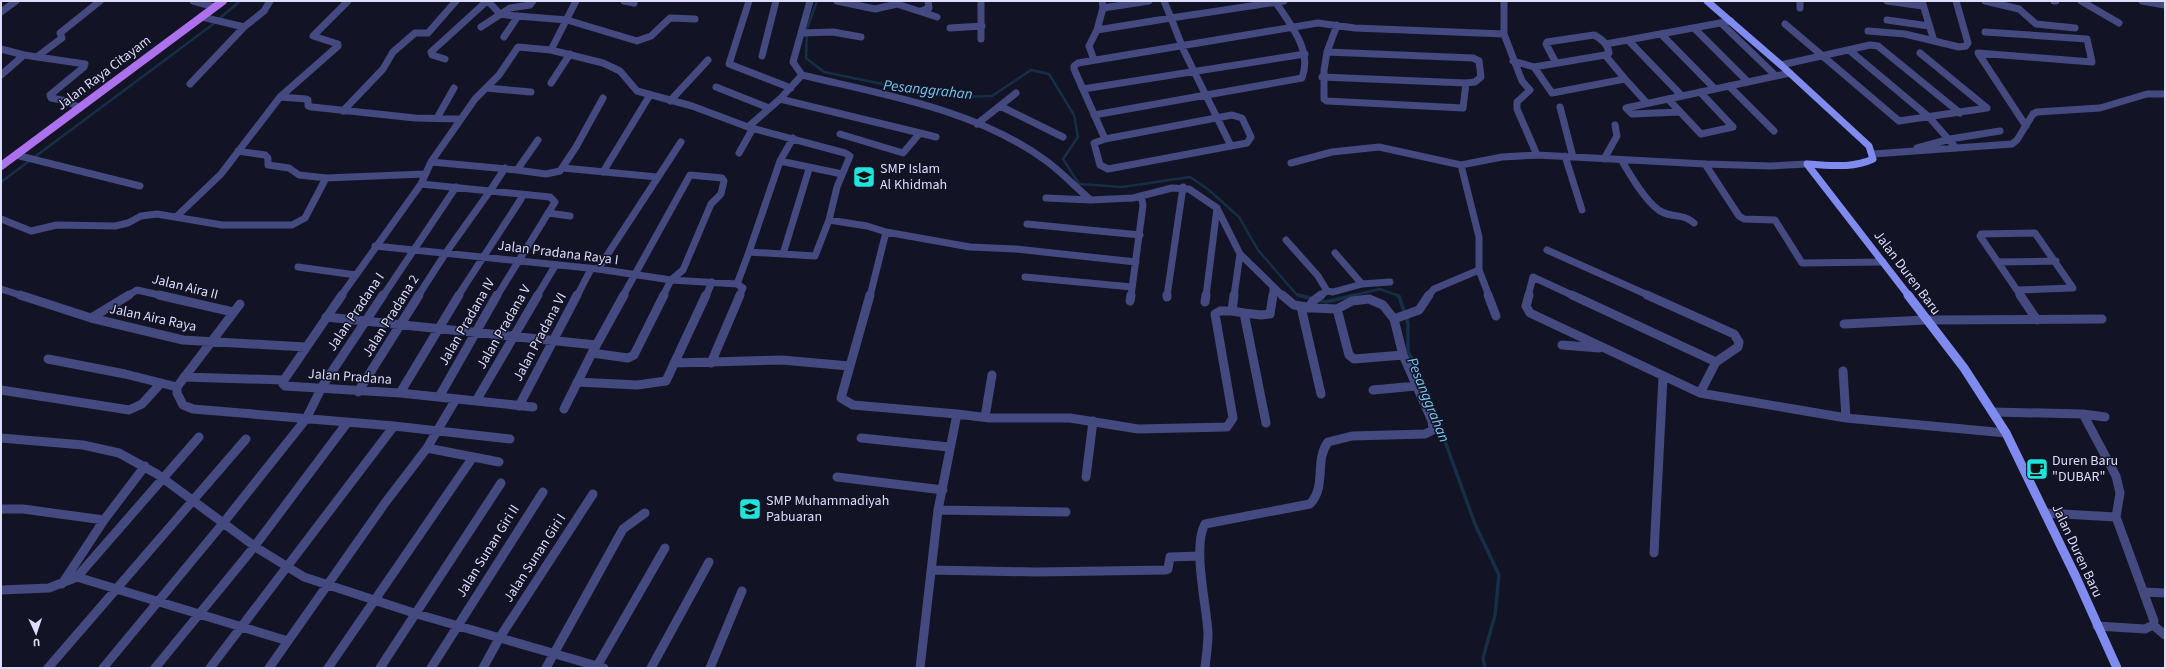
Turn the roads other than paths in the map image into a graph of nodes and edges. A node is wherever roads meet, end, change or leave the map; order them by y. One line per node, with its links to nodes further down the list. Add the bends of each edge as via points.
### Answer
1 (16, 1): 35 (street)
2 (100, 1): 79 (street, via 60,33 62,38)
3 (192, 1): 33 (street)
4 (223, 1): 33 (main road, Jalan Raya Citayam)
5 (270, 1): 51 (street, via 264,11)
6 (348, 1): 114 (street, via 313,36 338,46)
7 (456, 1): 124 (street, via 428,33 413,34 393,52 382,69)
8 (488, 1): 36 (street); 82 (street, via 431,52 432,55)
9 (533, 1): 36 (street, via 525,6 511,7)
10 (576, 1): 42 (street)
11 (624, 1): 29 (street)
12 (749, 1): 104 (street, via 729,64)
13 (776, 1): 80 (street)
14 (810, 1): 60 (street)
15 (837, 1): 34 (street, via 875,9 897,4)
16 (928, 1): 34 (street, via 930,8)
17 (981, 1): 49 (street)
18 (1149, 1): 30 (street)
19 (1164, 1): 40 (street)
20 (1284, 1): 28 (street)
21 (1504, 1): 61 (street)
22 (1707, 1): 44 (street)
23 (1887, 1): 31 (street)
24 (1956, 1): 67 (street, via 1968,45 1959,47)
25 (1985, 1): 56 (street, via 2019,8 2036,24)
26 (2080, 1): 46 (street)
27 (2142, 1): 32 (street)
28 (1276, 2): 40 (street); 54 (street)
29 (634, 3)
30 (1102, 4): 57 (street)
31 (1922, 4): 50 (street)
32 (2165, 5)
33 (215, 7): 39 (main road, Jalan Raya Citayam)
34 (921, 11): 38 (street)
35 (1, 12)
36 (501, 14): 37 (street); 52 (street)
37 (518, 16): 42 (street); 63 (street)
38 (937, 17)
39 (205, 18): 51 (street); 122 (main road, Jalan Raya Citayam)
40 (1172, 18): 57 (street); 69 (street)
41 (695, 19): 42 (street, via 670,18 643,41)
42 (567, 20): 71 (street)
43 (1887, 20): 50 (street)
44 (1731, 21): 45 (street); 87 (street)
45 (1721, 23): 55 (street); 93 (street)
46 (2119, 23)
47 (1785, 24): 81 (street)
48 (1335, 25): 54 (street, via 1321,23); 61 (street); 73 (street)
49 (982, 26): 53 (street); 65 (street)
50 (1929, 26): 67 (street)
51 (244, 27): 99 (street)
52 (482, 27)
53 (950, 28)
54 (1293, 28): 69 (street); 75 (street)
55 (1694, 28): 62 (street); 96 (street)
56 (2075, 28)
57 (1097, 30): 84 (street, via 1089,46)
58 (1868, 31): 67 (street, via 1897,33)
59 (1985, 32): 134 (street, via 2087,39 2092,62 1978,53)
60 (803, 33): 64 (street, via 833,32); 92 (street, via 793,62)
61 (1504, 34): 85 (street)
62 (1661, 34): 66 (street); 106 (street)
63 (504, 37)
64 (861, 37)
65 (982, 39)
66 (1628, 40): 68 (street); 113 (street)
67 (1934, 41)
68 (1606, 44): 78 (street, via 1609,52); 86 (street, via 1598,36 1591,34 1547,42)
69 (1182, 47): 84 (street); 89 (street)
70 (1, 49): 77 (street)
71 (551, 50): 74 (street); 103 (street, via 516,48 499,75)
72 (1849, 50): 81 (street); 126 (street, via 1870,46 1881,48); 129 (street)
73 (1326, 52): 94 (street); 98 (street, via 1476,59 1480,63 1481,77 1475,82)
74 (570, 54): 97 (street); 111 (street, via 617,68 634,88)
75 (1304, 54): 89 (street); 112 (street, via 1305,72 1302,78)
76 (1920, 54): 126 (street, via 1987,107)
77 (24, 55): 79 (street); 91 (street)
78 (1605, 55): 86 (street); 95 (street)
79 (38, 56): 122 (street, via 86,65 50,95 51,98 67,101)
80 (762, 56)
81 (1822, 57): 87 (street); 129 (street, via 1899,121)
82 (445, 59)
83 (708, 60): 118 (street)
84 (1094, 60): 105 (street, via 1074,66)
85 (1513, 61): 88 (street); 153 (street, via 1522,81 1529,87 1528,92 1516,105)
86 (1556, 63): 88 (street)
87 (1781, 65): 90 (street)
88 (1534, 67): 95 (street, via 1550,92 1554,93)
89 (1195, 72): 105 (street); 112 (street)
90 (1790, 73): 93 (street); 152 (street, via 1869,146)
91 (1, 75)
92 (802, 75): 104 (street); 132 (street, via 926,104)
93 (1776, 76): 96 (street)
94 (1322, 77): 98 (street); 98 (street, via 1324,99 1327,101 1463,108)
95 (1625, 79): 119 (street)
96 (1748, 82): 100 (street)
97 (551, 83)
98 (1466, 83)
99 (190, 84)
100 (1729, 86): 106 (street); 136 (street)
101 (716, 87): 123 (street)
102 (454, 88): 130 (street)
103 (486, 88): 107 (street); 131 (street)
104 (791, 88): 116 (street)
105 (1083, 89): 127 (street)
106 (1715, 89): 108 (street)
107 (531, 92)
108 (1700, 92): 113 (street); 125 (street, via 1733,127 1701,134)
109 (1016, 93): 120 (street)
110 (2165, 94): 134 (street, via 2147,94 2100,108 2037,112)
111 (650, 95): 118 (street); 170 (street)
112 (1208, 96): 127 (street); 128 (street)
113 (1682, 96): 117 (street)
114 (280, 97): 124 (street, via 306,99 308,106); 149 (street)
115 (603, 98): 167 (street)
116 (780, 99): 123 (street); 138 (street)
117 (1668, 99): 119 (street); 125 (street)
118 (670, 101): 135 (street)
119 (1647, 103): 125 (street, via 1626,108 1631,113)
120 (1000, 106): 132 (street); 141 (street)
121 (1560, 107): 156 (street)
122 (80, 108): 154 (main road, Jalan Raya Citayam)
123 (770, 108): 135 (street)
124 (343, 111): 130 (street)
125 (1680, 112)
126 (1960, 113): 129 (street)
127 (1094, 115): 143 (street)
128 (1218, 117): 143 (street); 147 (street); 147 (street, via 1232,115 1242,118 1251,137 1247,143)
129 (1930, 117): 144 (street)
130 (437, 118): 131 (street)
131 (461, 119): 160 (street)
132 (977, 124): 183 (street, via 1039,155)
133 (1615, 125): 157 (street, via 1618,136)
134 (2026, 126): 148 (street, via 2012,144)
135 (751, 127): 142 (street); 150 (street)
136 (1774, 131)
137 (2000, 131): 144 (street)
138 (920, 133): 139 (street, via 903,153); 140 (street)
139 (840, 134)
140 (936, 137)
141 (1063, 137)
142 (793, 138): 158 (street); 172 (street, via 850,156)
143 (1105, 139): 147 (street, via 1094,143 1094,146 1100,166 1108,169)
144 (1950, 139): 148 (street); 151 (street, via 1921,146)
145 (538, 140): 169 (street)
146 (681, 142): 173 (street, Jalan Pradana VI)
147 (1231, 146)
148 (1956, 148): 151 (street)
149 (238, 151): 174 (street, via 265,155 268,158 268,165 289,168 299,175); 188 (street, via 221,174)
150 (739, 152)
151 (1910, 152): 152 (street)
152 (1873, 154): 164 (street, via 1873,159 1861,164)
153 (1537, 155): 155 (street); 162 (street, via 1491,158)
154 (20, 156): 165 (main road, Jalan Raya Citayam); 176 (street)
155 (1565, 156): 156 (street); 185 (street)
156 (1573, 156): 157 (street)
157 (1604, 159): 159 (street)
158 (780, 161): 168 (street); 199 (street)
159 (1622, 161): 163 (street); 191 (street, via 1638,188 1662,212 1687,217)
160 (431, 162): 166 (street); 171 (street)
161 (1291, 163): 162 (street, via 1332,152 1378,147)
162 (1461, 164): 213 (street, via 1479,237)
163 (1704, 164): 164 (street); 208 (street, via 1739,216 1744,219 1775,220 1802,263)
164 (1807, 164): 208 (street, Jalan Duren Baru)
165 (1, 166)
166 (505, 168): 169 (street); 179 (street, Jalan Pradana 2)
167 (563, 168): 169 (street, via 556,173 546,174); 170 (street)
168 (809, 169): 172 (street); 202 (street)
169 (518, 170)
170 (603, 172): 173 (street)
171 (424, 174): 174 (street); 175 (street)
172 (842, 174): 190 (street)
173 (657, 177): 212 (street, Jalan Pradana VI)
174 (326, 178): 188 (street, via 305,218 292,225 222,225)
175 (421, 184): 177 (street); 196 (street)
176 (140, 186)
177 (456, 187): 179 (street); 197 (street, Jalan Pradana I)
178 (1183, 187): 181 (street); 184 (street); 227 (street)
179 (490, 191): 180 (street); 201 (street, Jalan Pradana 2)
180 (520, 194): 186 (street, via 554,199 555,202); 204 (street, via 521,199)
181 (1141, 196): 183 (street, via 1124,200); 194 (street, via 1143,205)
182 (1046, 198): 183 (street)
183 (1091, 200)
184 (1217, 208): 203 (street); 229 (street)
185 (1582, 210)
186 (548, 213): 187 (street); 206 (street, Jalan Pradana IV)
187 (570, 216)
188 (176, 217): 189 (street, via 148,214 115,226 57,226 31,231)
189 (1, 219)
190 (829, 220): 193 (street); 202 (street, via 815,256)
191 (1694, 223)
192 (1027, 224): 194 (street)
193 (886, 232): 207 (street, via 970,247 1016,249); 260 (street)
194 (1140, 235): 207 (street)
195 (1286, 240): 226 (street, via 1318,276)
196 (375, 246): 197 (street, Jalan Pradana Raya I); 214 (street)
197 (412, 250): 201 (street, Jalan Pradana Raya I); 243 (street, Jalan Pradana I)
198 (1547, 250): 257 (street, via 1731,332 1738,339 1738,347)
199 (749, 252): 202 (street); 220 (street)
200 (1335, 253): 221 (street)
201 (445, 254): 204 (street, Jalan Pradana Raya I); 245 (street, Jalan Pradana 2)
202 (783, 254)
203 (1240, 254): 223 (street); 233 (street)
204 (482, 257): 206 (street, Jalan Pradana Raya I); 246 (street)
205 (2056, 261): 209 (street); 209 (street, via 2034,234 1981,234); 225 (street, via 2073,288)
206 (518, 262): 210 (street, Jalan Pradana Raya I); 247 (street, Jalan Pradana IV)
207 (1136, 262): 222 (street)
208 (1883, 262): 241 (street, Jalan Duren Baru)
209 (1998, 262): 225 (street)
210 (555, 266): 212 (street, Jalan Pradana Raya I); 248 (street, Jalan Pradana V)
211 (298, 267): 214 (street)
212 (594, 269): 215 (street, Jalan Pradana Raya I); 250 (street, Jalan Pradana VI)
213 (1479, 270): 236 (street); 239 (street, via 1434,289 1428,294 1421,308)
214 (356, 275): 237 (street)
215 (635, 276): 217 (street, Jalan Pradana Raya I); 217 (street, via 681,188 690,176 722,178 724,181 721,194 711,204 683,270); 254 (street)
216 (1025, 277): 222 (street)
217 (671, 280): 218 (street, Jalan Pradana Raya I); 254 (street, via 634,355 628,358)
218 (712, 282): 220 (street, Jalan Pradana Raya I); 258 (street)
219 (1390, 282): 221 (street)
220 (738, 284): 259 (street, via 743,288)
221 (1362, 284): 226 (street, via 1333,292)
222 (1132, 287): 228 (street)
223 (1273, 288): 231 (street, via 1287,300); 235 (street, via 1273,311 1270,314 1265,317)
224 (1, 289): 238 (street, Jalan Aira Raya)
225 (2017, 290): 242 (street)
226 (1327, 291): 231 (street)
227 (1167, 297)
228 (1130, 301)
229 (1205, 302)
230 (240, 304): 234 (street)
231 (1307, 305): 232 (street); 276 (street)
232 (1337, 308): 239 (street, via 1352,301 1369,299 1383,304); 255 (street, via 1349,355 1354,359)
233 (1232, 311): 235 (street); 290 (street, via 1220,311 1215,314 1233,418 1230,425 1138,429)
234 (233, 312): 238 (street, Jalan Aira II, via 141,290 132,292); 249 (street)
235 (1244, 313): 292 (street)
236 (1496, 316)
237 (326, 317): 243 (street); 252 (street)
238 (91, 318): 249 (street, Jalan Aira Raya, via 183,340)
239 (1398, 318): 255 (street)
240 (2102, 319): 242 (street)
241 (1925, 320): 242 (street); 244 (street); 283 (street, Jalan Duren Baru, via 1964,368)
242 (2037, 320)
243 (365, 321): 245 (street); 270 (street, Jalan Pradana I)
244 (1844, 324)
245 (401, 325): 246 (street); 273 (street, Jalan Pradana 2)
246 (437, 329): 247 (street); 274 (street)
247 (474, 333): 248 (street); 277 (street, Jalan Pradana IV)
248 (512, 337): 250 (street); 279 (street, Jalan Pradana V)
249 (210, 342): 252 (street, Jalan Aira Raya); 263 (street)
250 (552, 342): 254 (street); 280 (street, Jalan Pradana VI)
251 (1562, 345): 253 (street)
252 (305, 347): 265 (street)
253 (1604, 348): 257 (street, via 1528,312 1526,306 1533,277); 264 (street)
254 (594, 349): 266 (street)
255 (1403, 355): 268 (street)
256 (48, 359): 267 (street)
257 (1716, 362): 275 (street)
258 (674, 363): 259 (street); 266 (street, via 669,377 664,382 637,385)
259 (711, 363): 260 (street, via 782,360)
260 (849, 366): 284 (street, via 841,398 846,402 853,405)
261 (1843, 371): 288 (street)
262 (992, 375): 287 (street)
263 (184, 377): 265 (street, Jalan Pradana); 269 (street)
264 (1663, 377): 275 (street); 324 (street)
265 (284, 380): 270 (street, Jalan Pradana, via 285,386)
266 (577, 382): 282 (street)
267 (161, 384): 269 (street); 271 (street, via 142,404 129,410)
268 (1416, 386): 272 (street); 325 (street, via 1432,421 1434,428 1431,432 1352,436 1328,442 1322,451 1320,487 1315,500 1303,506 1205,524 1202,529)
269 (177, 388): 289 (street, via 183,405 193,409)
270 (321, 388): 273 (street, Jalan Pradana); 289 (street, Jalan Pradana I)
271 (1, 390)
272 (1372, 390)
273 (358, 392): 274 (street, Jalan Pradana)
274 (400, 393): 277 (street, Jalan Pradana)
275 (1700, 393): 288 (street)
276 (1321, 394)
277 (439, 397): 278 (street, Jalan Pradana)
278 (456, 399): 279 (street, Jalan Pradana); 294 (street)
279 (476, 401): 280 (street, Jalan Pradana)
280 (519, 406): 281 (street)
281 (533, 407)
282 (564, 409)
283 (1993, 412): 285 (street); 295 (street, Jalan Duren Baru)
284 (957, 414): 287 (street); 301 (street)
285 (2083, 414): 286 (street); 319 (street, via 2116,476 2120,493)
286 (2105, 417)
287 (985, 418): 290 (street, via 1070,418)
288 (1846, 418): 295 (street)
289 (306, 419): 291 (street); 321 (street, Jalan Pradana I)
290 (1093, 421): 306 (street)
291 (347, 423): 293 (street); 322 (street)
292 (1266, 423)
293 (394, 426): 294 (street); 327 (street)
294 (437, 432): 300 (street); 302 (street)
295 (2006, 433): 318 (street, Jalan Duren Baru)
296 (199, 437): 308 (street)
297 (1, 438): 305 (street, via 110,450)
298 (861, 438): 301 (street)
299 (246, 439): 313 (street)
300 (510, 439)
301 (949, 447): 310 (street)
302 (427, 448): 303 (street); 331 (street, via 385,503)
303 (473, 457): 304 (street); 337 (street)
304 (499, 462)
305 (145, 466): 308 (street); 320 (street)
306 (1086, 476)
307 (837, 477): 310 (street)
308 (164, 478): 313 (street); 329 (street)
309 (501, 483): 339 (street)
310 (943, 490): 315 (street)
311 (542, 492): 342 (street, Jalan Sunan Giri II)
312 (592, 494): 346 (street, Jalan Sunan Giri I)
313 (194, 501): 321 (street); 333 (street)
314 (1, 509): 320 (street, via 23,509)
315 (938, 510): 316 (street); 328 (street)
316 (1066, 512)
317 (645, 513): 348 (street, via 623,529)
318 (2045, 513): 319 (street); 343 (street, Jalan Duren Baru)
319 (2116, 517): 335 (street)
320 (104, 520): 330 (street)
321 (224, 522): 322 (street); 338 (street, Jalan Pradana I)
322 (254, 547): 327 (street); 340 (street)
323 (664, 548): 349 (street)
324 (1654, 554)
325 (1200, 556): 328 (street, via 1170,557 1166,570); 363 (street, via 1208,634)
326 (710, 562): 360 (street)
327 (287, 569): 331 (street); 344 (street)
328 (931, 570): 362 (street)
329 (77, 577): 330 (street); 333 (street)
330 (60, 586): 332 (street, via 44,590)
331 (328, 586): 337 (street); 347 (street)
332 (1, 590)
333 (116, 590): 338 (street); 350 (street)
334 (742, 591): 361 (street)
335 (2144, 592): 336 (street); 341 (street, via 2153,616)
336 (2165, 593)
337 (373, 600): 339 (street); 355 (street)
338 (156, 602): 340 (street); 351 (street, Jalan Pradana I)
339 (417, 614): 342 (street); 356 (street)
340 (198, 615): 344 (street); 352 (street)
341 (2153, 625): 343 (street, via 2150,628 2138,629); 345 (street)
342 (457, 626): 346 (street); 357 (street, Jalan Sunan Giri II)
343 (2097, 626): 364 (street, Jalan Duren Baru)
344 (242, 627): 347 (street); 353 (street)
345 (2165, 635)
346 (500, 637): 348 (street); 358 (street, Jalan Sunan Giri I)
347 (288, 640): 354 (street)
348 (555, 654): 349 (street); 359 (street)
349 (599, 667)
350 (48, 668)
351 (103, 668)
352 (155, 668)
353 (210, 668)
354 (269, 668)
355 (328, 668)
356 (380, 668)
357 (431, 668)
358 (483, 668)
359 (546, 668)
360 (651, 668)
361 (710, 668)
362 (920, 668)
363 (1205, 668)
364 (2117, 668)

